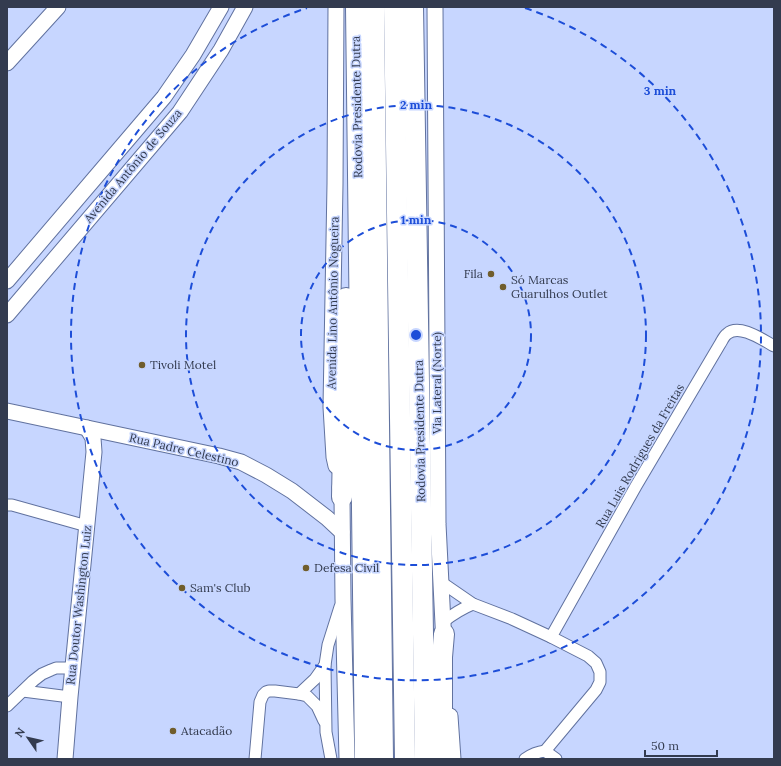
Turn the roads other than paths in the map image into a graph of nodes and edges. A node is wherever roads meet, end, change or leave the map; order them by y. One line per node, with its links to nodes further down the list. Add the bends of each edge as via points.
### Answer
1 (58, 7): 10 (main road)
2 (221, 7): 12 (main road, Avenida Antônio de Souza, via 193,55 164,97)
3 (245, 7): 13 (main road, Avenida Antônio de Souza, via 221,50 180,112)
4 (336, 7): 19 (main road, Avenida Lino Antônio Nogueira, via 331,407 334,457)
5 (356, 7): 11 (highway, Rodovia Presidente Dutra)
6 (374, 7): 41 (highway, Rodovia Presidente Dutra)
7 (394, 7): 42 (highway, Rodovia Presidente Dutra)
8 (413, 7): 43 (highway, Rodovia Presidente Dutra)
9 (435, 7): 23 (main road, Via Lateral (Norte), via 438,509)
10 (7, 63)
11 (359, 229): 19 (highway, via 347,251); 40 (highway, Rodovia Presidente Dutra)
12 (7, 281)
13 (7, 315)
14 (774, 346): 27 (street, Rua Luis Rodrigues da Freitas, via 743,331 734,330 727,334 636,486)
15 (7, 411): 16 (main road, Rua Padre Celestino)
16 (87, 428): 17 (main road, Rua Padre Celestino); 18 (main road, Rua Doutor Washington Luiz, via 93,438)
17 (111, 433): 18 (main road); 22 (main road, Rua Padre Celestino, via 241,462 292,491)
18 (94, 452): 21 (main road, Rua Doutor Washington Luiz)
19 (342, 496): 22 (main road, Avenida Lino Antônio Nogueira)
20 (7, 504): 21 (street)
21 (86, 526): 29 (main road, Rua Doutor Washington Luiz)
22 (342, 532): 24 (main road, Avenida Lino Antônio Nogueira)
23 (441, 582): 25 (street); 26 (main road, Via Lateral (Norte))
24 (343, 599): 28 (street, Avenida Lino Antônio Nogueira, via 330,639); 39 (main road, Avenida Lino Antônio Nogueira)
25 (473, 604): 26 (street, via 454,613); 27 (street)
26 (443, 628): 44 (highway); 45 (main road, Via Lateral (Norte))
27 (551, 637): 35 (street, via 588,656 596,663 600,672 600,682)
28 (325, 665): 31 (street); 34 (street, Avenida Lino Antônio Nogueira)
29 (72, 668): 30 (street, via 50,670); 32 (main road, Rua Doutor Washington Luiz)
30 (23, 691): 32 (street); 33 (street)
31 (299, 694): 34 (street, via 307,696 317,706); 37 (street, via 269,691 263,695 260,702)
32 (70, 697): 36 (main road, Rua Doutor Washington Luiz)
33 (7, 706)
34 (326, 726): 38 (street, Avenida Lino Antônio Nogueira)
35 (546, 751): 46 (street, via 532,754); 47 (street)
36 (65, 759)
37 (255, 759)
38 (331, 759)
39 (347, 759)
40 (365, 759)
41 (383, 759)
42 (405, 759)
43 (425, 759)
44 (440, 759)
45 (453, 759)
46 (525, 759)
47 (556, 759)

